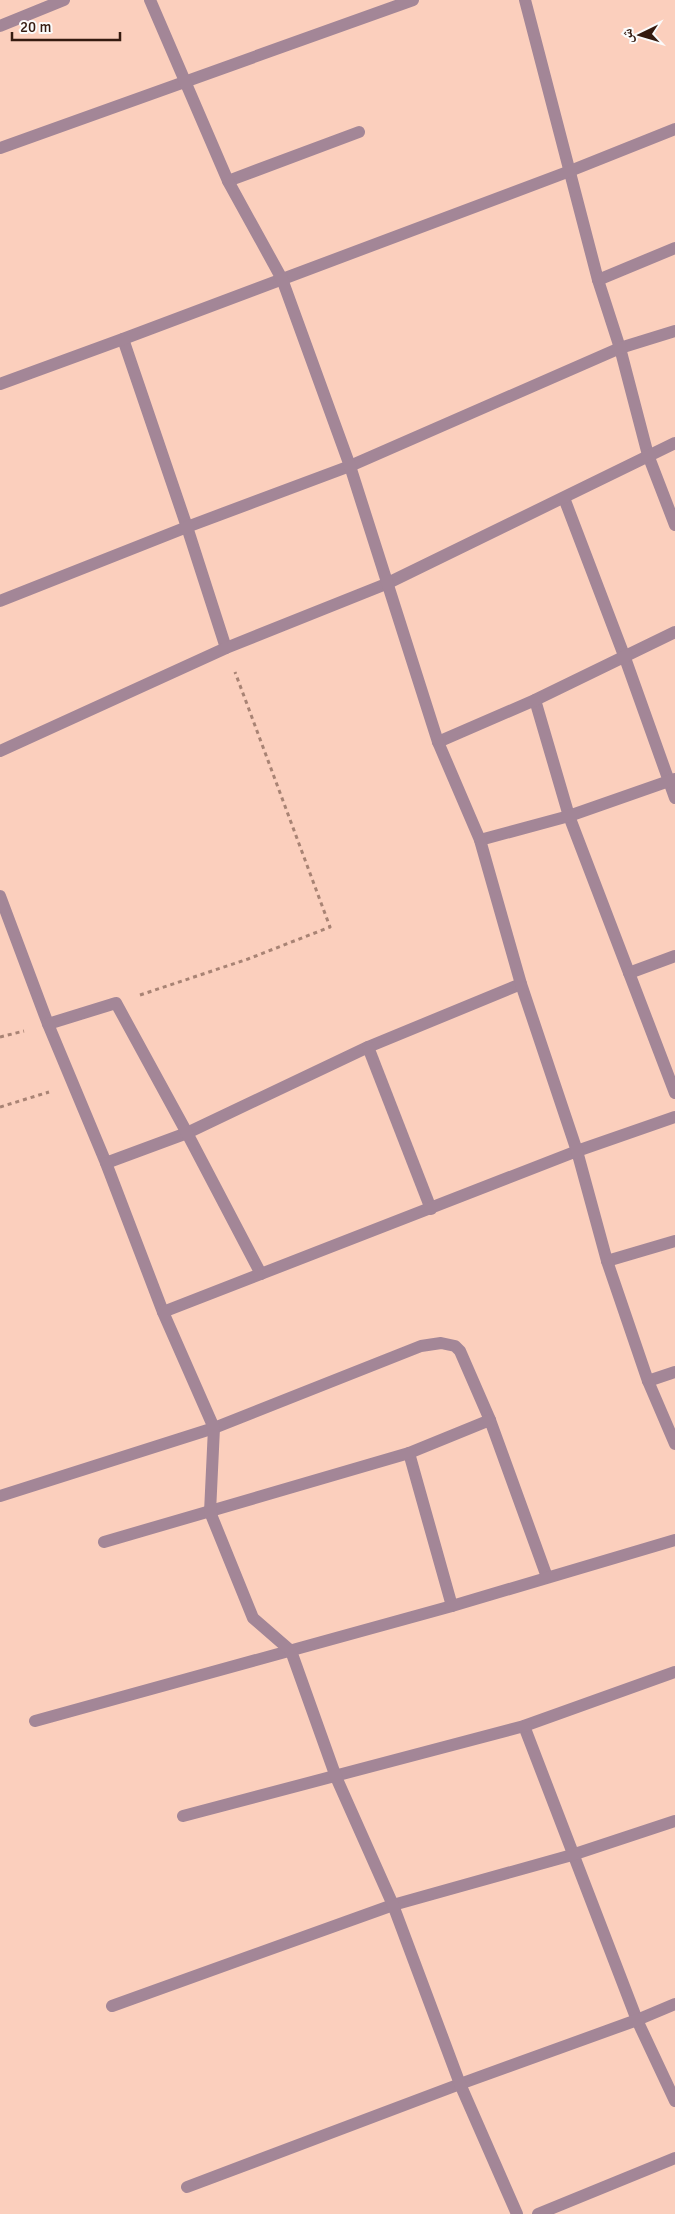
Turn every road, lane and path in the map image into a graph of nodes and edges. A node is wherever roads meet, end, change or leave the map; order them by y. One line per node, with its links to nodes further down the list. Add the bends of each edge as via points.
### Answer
1 (64, 0): 5 (street)
2 (150, 0): 6 (street)
3 (413, 0): 6 (street)
4 (525, 0): 10 (street)
5 (0, 26)
6 (184, 81): 9 (street); 11 (street)
7 (675, 129): 10 (street)
8 (359, 132): 11 (street)
9 (0, 148)
10 (570, 171): 13 (street); 14 (street)
11 (228, 182): 13 (street)
12 (675, 248): 14 (street)
13 (282, 279): 16 (street); 21 (street)
14 (598, 280): 17 (street)
15 (675, 331): 17 (street)
16 (123, 340): 18 (street); 24 (street)
17 (620, 348): 20 (street); 21 (street)
18 (0, 384)
19 (675, 443): 20 (street)
20 (648, 455): 22 (street); 23 (street)
21 (350, 466): 24 (street); 25 (street)
22 (564, 498): 25 (street); 29 (street)
23 (675, 525)
24 (187, 527): 26 (street); 28 (street)
25 (386, 584): 28 (street); 31 (street)
26 (0, 601)
27 (675, 632): 29 (street)
28 (226, 648): 32 (street); 41 (path, via 330,927)
29 (625, 658): 30 (street); 33 (street)
30 (535, 700): 31 (street); 35 (street)
31 (438, 742): 36 (street)
32 (0, 751)
33 (672, 780): 34 (street); 35 (street)
34 (675, 798)
35 (569, 816): 36 (street); 39 (street)
36 (480, 840): 40 (street)
37 (0, 896): 42 (street)
38 (675, 956): 39 (street)
39 (629, 973): 45 (street)
40 (521, 984): 43 (street); 49 (street)
41 (116, 1003): 42 (street); 48 (street)
42 (48, 1024): 44 (street)
43 (368, 1047): 48 (street); 51 (street)
44 (74, 1085): 46 (path); 50 (street)
45 (675, 1093)
46 (0, 1106)
47 (675, 1117): 49 (street)
48 (187, 1133): 50 (street); 54 (street)
49 (577, 1151): 51 (street); 53 (street)
50 (106, 1163): 55 (street)
51 (431, 1209): 54 (street)
52 (675, 1241): 53 (street)
53 (607, 1261): 57 (street)
54 (261, 1274): 55 (street)
55 (163, 1312): 59 (street)
56 (675, 1372): 57 (street)
57 (648, 1381): 60 (street)
58 (490, 1420): 59 (street, via 465,1358 455,1346 441,1343 386,1358); 61 (street); 66 (street)
59 (214, 1428): 62 (street); 63 (street)
60 (675, 1444)
61 (409, 1453): 63 (street); 67 (street)
62 (0, 1496)
63 (210, 1512): 65 (street); 68 (street, via 253,1618)
64 (675, 1540): 66 (street)
65 (104, 1542)
66 (546, 1577): 67 (street)
67 (452, 1606): 68 (street)
68 (291, 1651): 70 (street); 72 (street)
69 (675, 1672): 71 (street)
70 (35, 1721)
71 (524, 1726): 72 (street); 75 (street)
72 (336, 1777): 73 (street); 76 (street)
73 (183, 1816)
74 (675, 1821): 75 (street)
75 (572, 1855): 76 (street); 79 (street)
76 (393, 1905): 78 (street); 80 (street)
77 (675, 2004): 79 (street)
78 (112, 2006)
79 (637, 2020): 80 (street); 81 (street)
80 (460, 2084): 83 (street); 84 (street)
81 (675, 2101)
82 (675, 2158): 85 (street)
83 (187, 2187)
84 (518, 2214)
85 (538, 2214)

